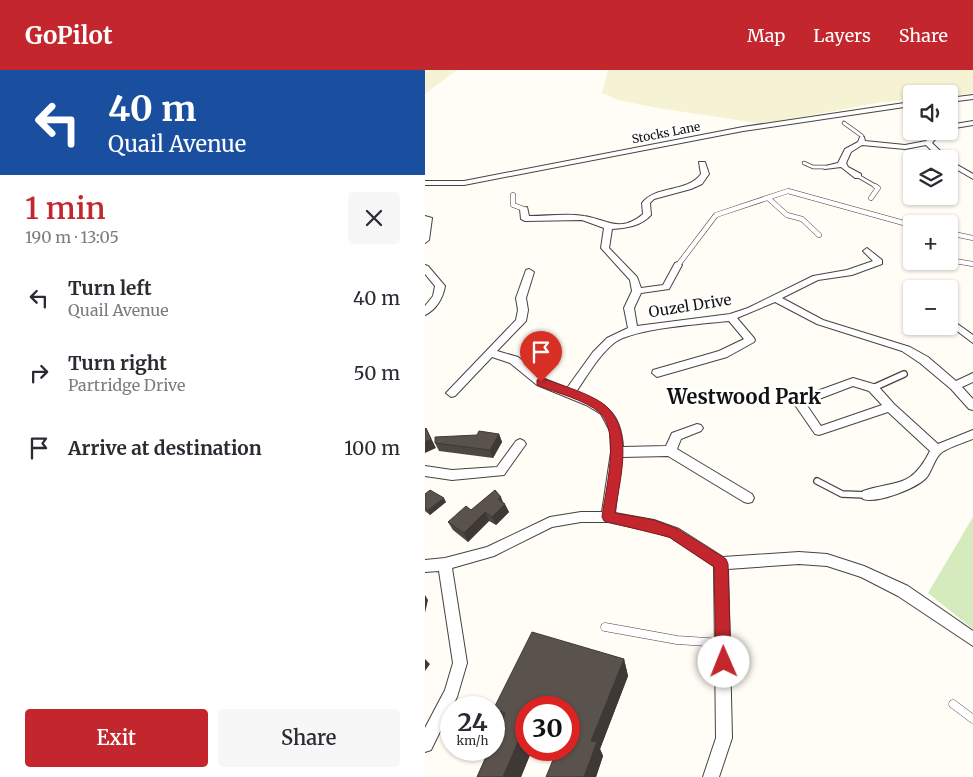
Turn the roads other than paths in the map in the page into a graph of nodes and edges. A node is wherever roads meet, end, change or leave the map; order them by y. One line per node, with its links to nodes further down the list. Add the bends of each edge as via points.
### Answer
1 (973, 97): 2 (street)
2 (958, 99)
3 (903, 105): 18 (street, Stocks Lane, via 790,121 464,183)
4 (845, 123): 7 (lane)
5 (973, 123): 6 (street)
6 (958, 126)
7 (862, 140): 9 (street, via 905,147); 13 (street, via 848,152)
8 (931, 140): 9 (street)
9 (928, 143): 10 (street)
10 (935, 150)
11 (804, 163): 14 (lane)
12 (702, 164): 27 (street, via 705,174 699,182 651,197 646,203 647,215 634,224)
13 (842, 165): 14 (street); 16 (street)
14 (825, 167)
15 (958, 168): 17 (street)
16 (858, 176): 21 (lane, via 878,188)
17 (973, 177)
18 (425, 183)
19 (513, 195): 22 (lane, via 513,205)
20 (768, 198): 26 (lane, via 788,191); 28 (lane, via 787,215 802,219); 35 (lane, via 716,214)
21 (871, 198)
22 (524, 209): 24 (street)
23 (428, 218): 31 (street)
24 (525, 219): 25 (street); 27 (street, via 583,218)
25 (514, 222)
26 (903, 222)
27 (608, 227): 38 (street, via 605,248 634,279)
28 (819, 235)
29 (958, 235): 30 (lane)
30 (973, 238)
31 (425, 240)
32 (867, 251): 39 (street, Ouzel Drive, via 879,262 849,273 815,278)
33 (958, 262): 34 (lane)
34 (973, 264)
35 (679, 265): 38 (street, via 666,287)
36 (425, 268): 40 (street, via 440,286 438,297)
37 (529, 272): 45 (street, via 521,298 521,321)
38 (637, 291): 43 (street, via 629,308)
39 (774, 298): 41 (street, Ouzel Drive); 49 (street, via 820,322 906,349 925,360)
40 (425, 312)
41 (731, 317): 43 (street, Ouzel Drive); 46 (street, via 750,340 723,354)
42 (958, 328): 44 (street)
43 (633, 330): 52 (street, Ouzel Drive, via 611,340)
44 (973, 340)
45 (491, 352): 51 (street); 52 (street, via 514,360 541,382)
46 (657, 373)
47 (904, 374): 50 (lane)
48 (973, 377): 49 (street)
49 (955, 386): 53 (street)
50 (873, 388): 54 (street); 54 (street, via 853,382 799,402 819,431)
51 (451, 392)
52 (569, 393): 59 (street, via 605,411 616,431)
53 (973, 406)
54 (890, 407): 58 (street)
55 (697, 428): 60 (street, via 676,436)
56 (973, 434): 58 (street)
57 (520, 444): 61 (street, via 499,472 452,475)
58 (936, 450): 63 (street, via 927,470 913,485)
59 (617, 452): 60 (street); 65 (street)
60 (671, 452): 64 (street)
61 (425, 471)
62 (817, 481): 63 (lane, via 842,494)
63 (867, 495)
64 (748, 498)
65 (608, 517): 66 (street, via 550,522 489,552); 67 (street, via 674,533)
66 (445, 564): 68 (street); 74 (street, via 459,663 451,692)
67 (721, 564): 70 (street, via 799,558 827,560 864,572 903,591); 71 (street)
68 (425, 566)
69 (605, 627): 71 (lane, via 677,640)
70 (973, 639)
71 (723, 643): 75 (street, via 724,738)
72 (953, 704): 73 (lane)
73 (973, 719)
74 (425, 744)
75 (711, 777)

